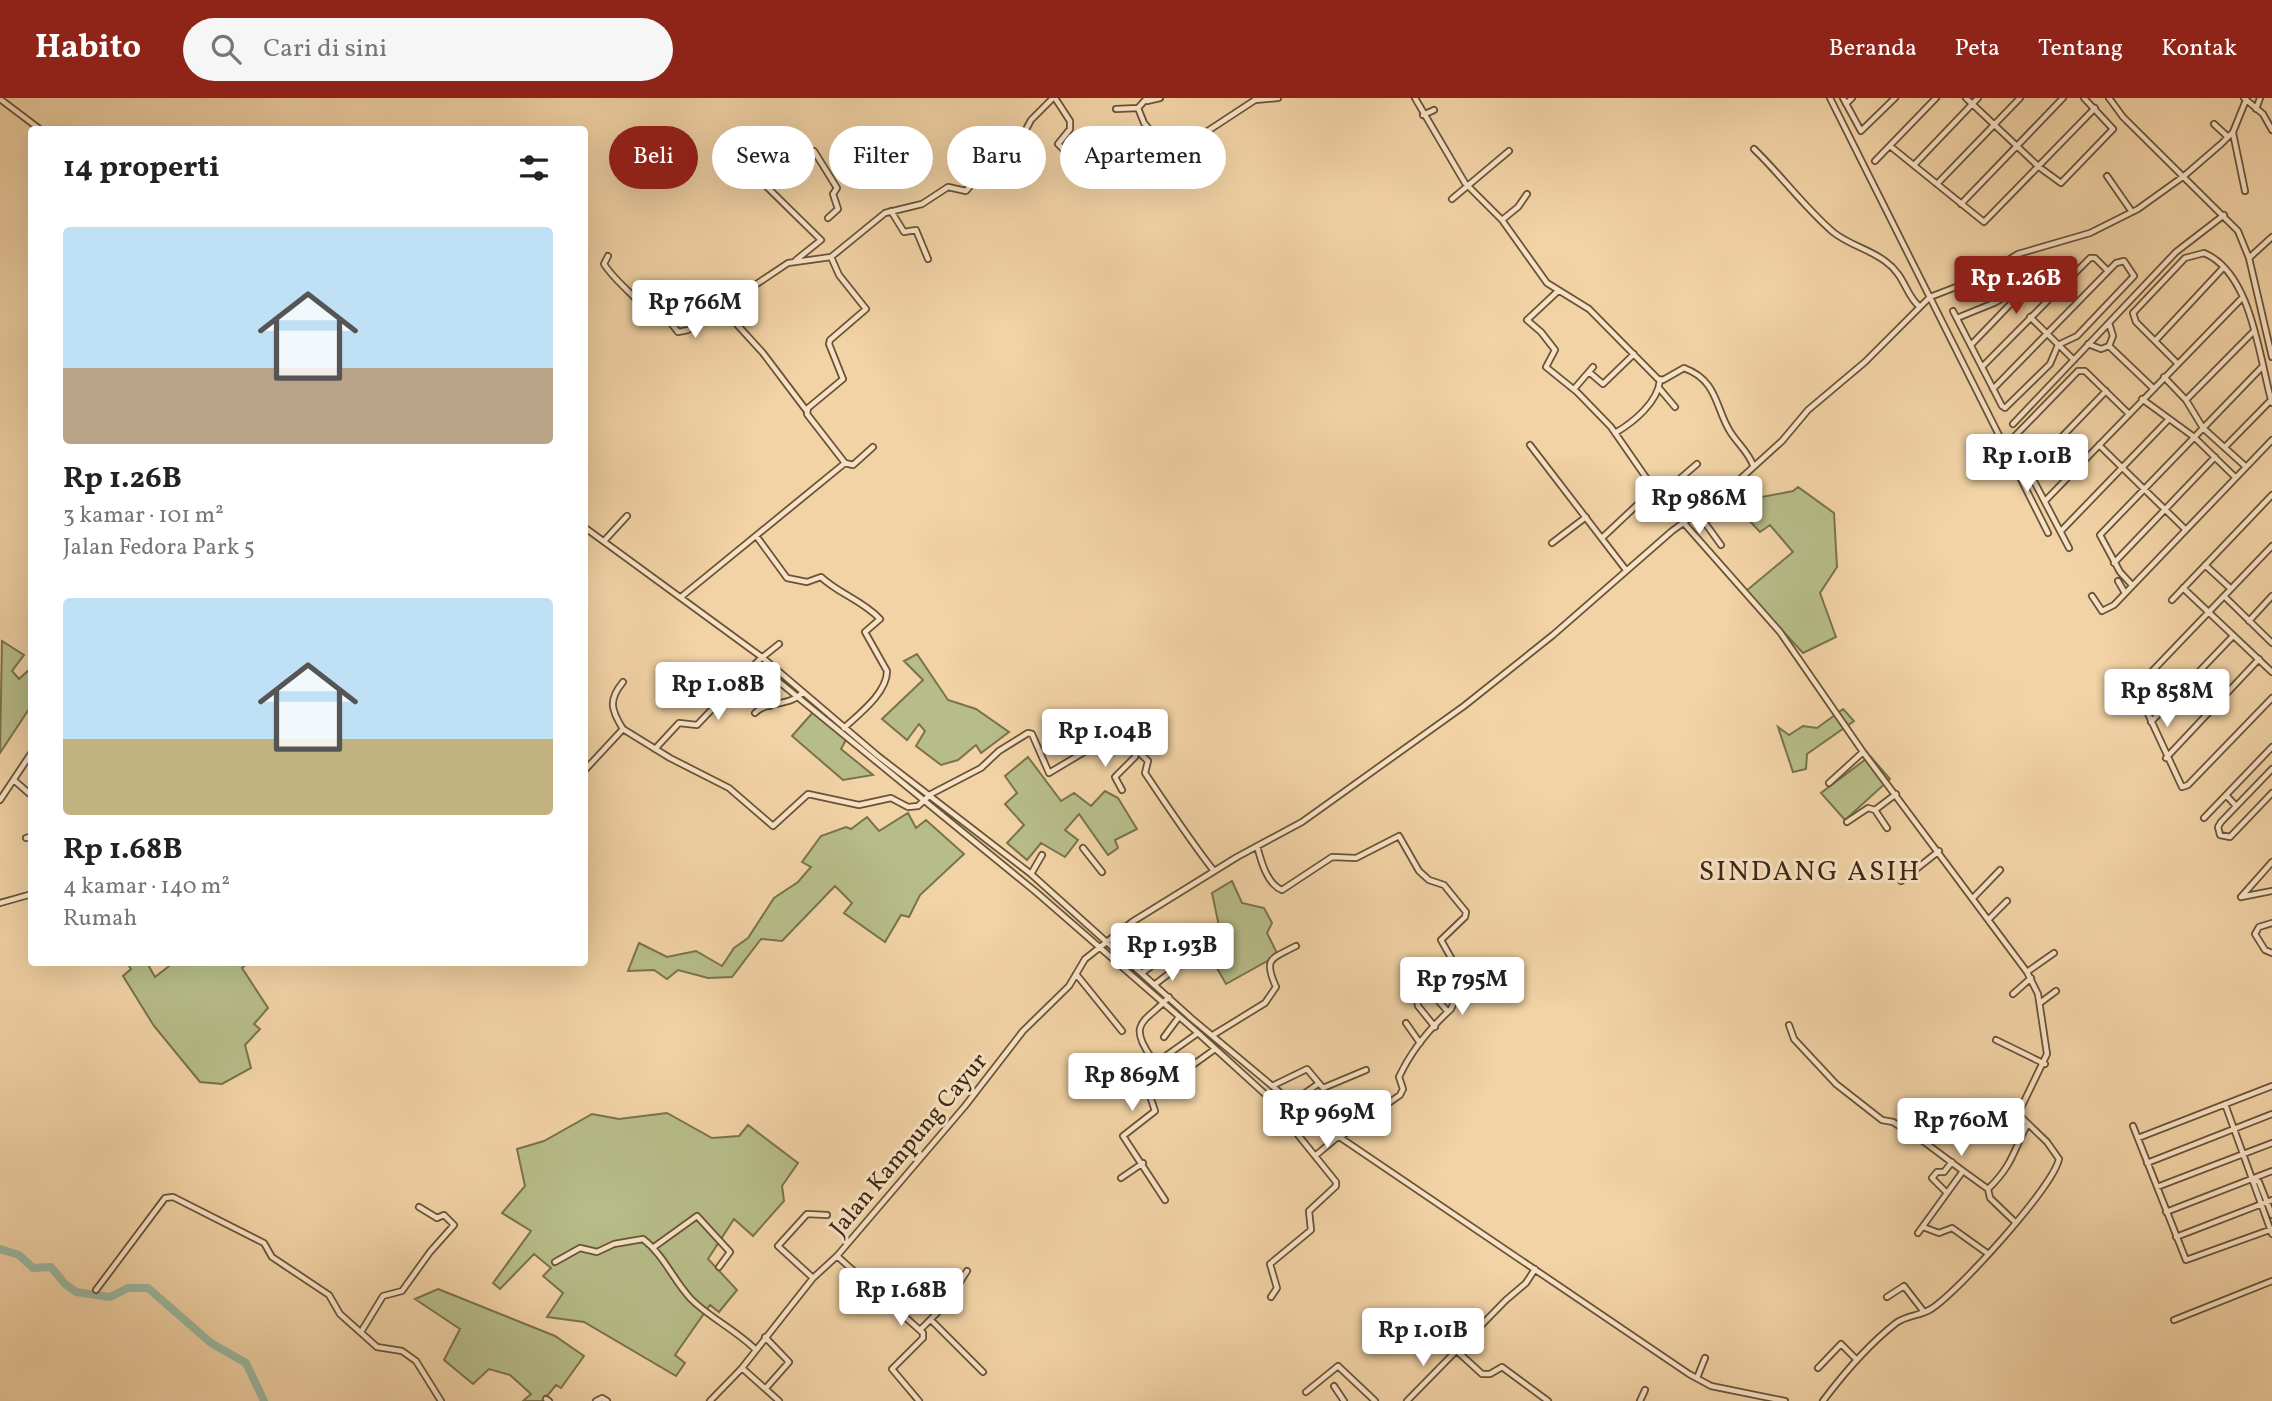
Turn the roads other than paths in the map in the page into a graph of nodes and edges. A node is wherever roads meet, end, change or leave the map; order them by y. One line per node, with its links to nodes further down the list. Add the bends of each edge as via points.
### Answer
1 (1054, 98): 32 (street); 51 (street, via 966,191 948,187 922,204)
2 (1160, 98): 20 (street)
3 (1278, 98): 18 (street)
4 (1415, 98): 28 (street)
5 (1830, 98): 68 (street)
6 (1843, 98): 21 (street)
7 (1852, 98): 21 (street)
8 (1895, 98): 21 (street, via 1859,131)
9 (1936, 98): 36 (street)
10 (1966, 98): 22 (street)
11 (1978, 98): 22 (street)
12 (2020, 98): 30 (street)
13 (2063, 98): 37 (street)
14 (2084, 98): 24 (street)
15 (2109, 98): 44 (street)
16 (2260, 98): 26 (street)
17 (0, 99): 31 (street)
18 (1254, 99): 23 (street, via 1171,155 1144,123)
19 (2245, 99): 26 (street); 34 (street)
20 (1147, 100): 23 (street)
21 (1846, 104)
22 (1972, 104): 30 (street); 41 (street)
23 (1138, 108): 25 (street)
24 (2095, 108): 42 (street); 42 (street, via 2113,128 2063,182 2054,181)
25 (1116, 109)
26 (2256, 109): 33 (street)
27 (1434, 110): 28 (street)
28 (1423, 115): 46 (street)
29 (2214, 124): 35 (street)
30 (1994, 125): 37 (street); 45 (street)
31 (36, 126)
32 (1070, 126)
33 (2272, 130)
34 (2233, 132): 35 (street); 47 (street)
35 (2228, 137): 44 (street)
36 (1890, 146): 40 (street); 41 (street)
37 (2017, 146): 42 (street); 50 (street)
38 (1754, 149): 70 (street, via 1834,232 1897,272)
39 (1509, 151): 46 (street)
40 (1875, 161)
41 (1914, 166): 45 (street)
42 (2039, 167): 50 (street, via 1987,221 1979,221)
43 (2107, 176): 52 (street)
44 (2184, 177): 52 (street); 53 (street)
45 (1937, 184): 50 (street)
46 (1469, 187): 49 (street); 55 (street)
47 (2245, 191)
48 (1527, 194): 55 (street)
49 (1452, 198)
50 (1961, 204)
51 (891, 211): 58 (street); 60 (street, via 903,231 916,230)
52 (2132, 212): 68 (street, via 2081,236 2018,254 1977,279)
53 (2224, 215): 59 (street, via 2238,232); 74 (street, via 2176,252)
54 (828, 218): 61 (street, via 838,209 833,194 837,188 814,151 772,161 763,176 764,184 821,240)
55 (1502, 220): 66 (street, via 1539,274)
56 (2271, 238): 59 (street)
57 (608, 256): 69 (street, via 604,264 610,275 643,307 649,306 661,320 667,318 678,332)
58 (831, 257): 61 (street); 101 (street, via 866,309 830,340 843,379)
59 (2249, 258): 83 (street)
60 (928, 259)
61 (796, 260): 69 (street)
62 (2223, 268): 67 (street); 77 (street); 77 (street, via 2211,256 2194,253 2133,313)
63 (2108, 270): 64 (street, via 2090,258); 76 (street); 80 (street, via 2124,261 2134,276 2077,336)
64 (2072, 274): 65 (street, via 2063,266 2043,270); 72 (street)
65 (2032, 282): 73 (street); 79 (street)
66 (1558, 291): 82 (street, via 1589,309); 94 (street, via 1527,320 1555,351 1546,367)
67 (2243, 296): 75 (street); 85 (street)
68 (1930, 297): 70 (street, Jalan Kampung Cayur); 133 (street)
69 (722, 307): 101 (street)
70 (1920, 307): 116 (street, Jalan Kampung Cayur)
71 (1953, 311): 73 (street)
72 (2030, 317): 76 (street); 87 (street)
73 (1957, 318): 79 (street)
74 (2109, 323): 78 (street); 81 (street, via 2113,336)
75 (2253, 331): 88 (street); 98 (street)
76 (2046, 333): 80 (street); 95 (street)
77 (2155, 341): 85 (street)
78 (2088, 344): 81 (street, via 2101,349); 84 (street)
79 (1971, 345): 87 (street)
80 (2058, 345): 84 (street); 95 (street, via 2050,364 2008,407 2002,406)
81 (2109, 346): 93 (street)
82 (1634, 354): 89 (street, via 1603,384); 91 (street)
83 (2272, 357)
84 (2074, 360): 104 (street)
85 (2177, 363): 90 (street)
86 (1593, 367): 89 (street)
87 (1982, 367): 95 (street)
88 (2263, 367): 99 (street); 105 (street)
89 (1589, 372): 94 (street)
90 (2164, 377): 93 (street); 98 (street)
91 (1660, 380): 92 (street); 116 (street, via 1684,368 1697,376 1716,394 1729,430)
92 (1659, 388): 100 (street); 106 (street, via 1636,418)
93 (2153, 388): 97 (street)
94 (1574, 389): 106 (street)
95 (1993, 389)
96 (2106, 391): 102 (street); 119 (street); 119 (street, via 2085,371 2078,371 2014,438)
97 (2142, 399): 102 (street); 103 (street)
98 (2186, 400): 105 (street)
99 (2272, 402): 112 (street)
100 (1675, 407)
101 (806, 411): 114 (street)
102 (2129, 414): 110 (street)
103 (2168, 420): 107 (street); 118 (street)
104 (2013, 424)
105 (2203, 428): 107 (street); 112 (street)
106 (1615, 433): 122 (street)
107 (2194, 438): 113 (street); 121 (street)
108 (2272, 440): 117 (street)
109 (1530, 445): 128 (street)
110 (2099, 445): 118 (street); 124 (street)
111 (873, 447): 114 (street, via 853,465)
112 (2225, 447): 117 (street)
113 (2215, 457): 120 (street); 125 (street)
114 (845, 463): 134 (street)
115 (1698, 464): 122 (street, via 1665,491)
116 (1753, 465): 126 (street, Jalan Kampung Cayur)
117 (2245, 467): 120 (street)
118 (2123, 468): 121 (street); 132 (street)
119 (2029, 471): 124 (street)
120 (2235, 477): 131 (street)
121 (2144, 488): 125 (street); 141 (street, via 2099,538)
122 (1654, 491): 135 (street)
123 (2272, 495): 142 (street)
124 (2045, 501): 132 (street)
125 (2165, 509): 131 (street); 141 (street)
126 (1697, 512): 129 (street, Jalan Kampung Cayur); 138 (street)
127 (626, 516): 136 (street)
128 (1586, 517): 135 (street); 137 (street)
129 (1683, 522): 143 (street, Jalan Kampung Cayur); 177 (street, via 1780,632)
130 (588, 530): 136 (street)
131 (2186, 530): 145 (street)
132 (2061, 531): 140 (street)
133 (2049, 533)
134 (757, 537): 152 (street); 170 (street, via 787,578 807,582 821,577 880,619 865,632 888,675)
135 (1603, 537): 143 (street)
136 (604, 541): 152 (street)
137 (1552, 543)
138 (1721, 545)
139 (2272, 546): 147 (street)
140 (2069, 548)
141 (2114, 563): 145 (street)
142 (2205, 565): 146 (street); 147 (street)
143 (1626, 570): 197 (street, Jalan Kampung Cayur, via 1553,635 1423,738 1302,822)
144 (2118, 581): 148 (street)
145 (2132, 585): 148 (street)
146 (2183, 588): 153 (street); 154 (street)
147 (2231, 588): 150 (street)
148 (2124, 593): 149 (street, via 2102,611)
149 (2092, 596)
150 (2224, 596): 154 (street); 155 (street)
151 (2272, 596): 155 (street)
152 (681, 597): 160 (street)
153 (2172, 600)
154 (2209, 612): 156 (street); 169 (street, via 2136,688)
155 (2249, 621): 157 (street)
156 (2234, 636): 159 (street); 169 (street)
157 (2272, 643)
158 (779, 644): 160 (street)
159 (2259, 659): 161 (street); 178 (street)
160 (759, 660): 162 (street); 164 (street); 175 (street, via 697,725 679,723)
161 (2272, 672)
162 (778, 681): 165 (street); 167 (street)
163 (623, 682): 171 (street, via 611,705)
164 (803, 692): 165 (street); 170 (street)
165 (798, 698): 167 (street); 191 (street)
166 (2272, 698): 178 (street, via 2188,785 2179,785)
167 (770, 706): 168 (street, via 761,706)
168 (755, 713)
169 (2151, 722): 178 (street)
170 (844, 728): 188 (street)
171 (623, 729): 175 (street); 180 (street)
172 (1111, 736): 188 (street, via 1049,773 1028,733 981,768)
173 (1127, 741): 176 (street)
174 (2272, 747): 189 (street)
175 (655, 749): 191 (street, via 729,788 773,826 808,794 859,805 890,799 908,807)
176 (1137, 751): 184 (street, via 1115,777); 203 (street, via 1149,762 1145,773)
177 (1863, 752): 183 (street); 187 (street)
178 (2166, 758)
179 (28, 759): 182 (street)
180 (588, 767)
181 (2272, 769): 192 (street)
182 (15, 781): 185 (street); 190 (street)
183 (1829, 783)
184 (1122, 790)
185 (28, 792)
186 (2272, 793): 192 (street, via 2226,837 2220,835 2218,827)
187 (1896, 794): 193 (street); 199 (street)
188 (931, 795): 191 (street); 205 (street)
189 (2226, 796): 192 (street); 194 (street)
190 (0, 800)
191 (926, 802): 214 (street)
192 (2236, 806)
193 (1875, 810): 195 (street, via 1868,808); 196 (street)
194 (2204, 818)
195 (1847, 822)
196 (1887, 828)
197 (1257, 846): 203 (street, Jalan Kampung Cayur); 232 (street, via 1268,876 1282,890 1332,857 1356,858 1399,835 1419,871 1444,885 1466,909 1465,917 1441,940 1454,963 1452,968 1417,998)
198 (1083, 848): 204 (street)
199 (1939, 851): 206 (street); 209 (street)
200 (1042, 855): 205 (street)
201 (2272, 862): 207 (street, via 2241,897)
202 (2000, 870): 209 (street)
203 (1214, 871): 214 (street, Jalan Kampung Cayur)
204 (1102, 872)
205 (1031, 874): 214 (street)
206 (1901, 881)
207 (2272, 891)
208 (28, 895): 211 (street)
209 (1973, 898): 212 (street)
210 (2007, 901): 212 (street)
211 (0, 903)
212 (1989, 919): 218 (street)
213 (2272, 923): 217 (street, via 2256,930 2265,950)
214 (1104, 945): 219 (street, Jalan Kampung Cayur); 220 (street); 226 (street)
215 (1296, 946): 235 (street, via 1270,962 1269,974 1276,987 1267,1000)
216 (2054, 953): 218 (street)
217 (2272, 953)
218 (2027, 972): 221 (street)
219 (1075, 973): 233 (street); 280 (street, Jalan Kampung Cayur, via 1069,986 1023,1031)
220 (1142, 973): 222 (street); 222 (street, via 1191,937 1200,950)
221 (2031, 978): 224 (street); 227 (street)
222 (1154, 985): 225 (street)
223 (2056, 991): 227 (street)
224 (2013, 994)
225 (1169, 997): 226 (street); 235 (street)
226 (1164, 1003): 229 (street); 234 (street, via 1139,1028 1154,1061)
227 (2040, 1003): 240 (street)
228 (1448, 1012): 228 (street, via 1457,997 1449,985 1436,998); 232 (street)
229 (1180, 1017): 234 (street); 236 (street)
230 (1406, 1023): 238 (street)
231 (1789, 1025): 256 (street, via 1794,1039 1836,1084 1882,1120 1893,1122)
232 (1435, 1027): 238 (street)
233 (1122, 1031)
234 (1198, 1033): 239 (street)
235 (1213, 1035): 243 (street)
236 (1164, 1037)
237 (1996, 1040): 240 (street)
238 (1420, 1042): 251 (street, via 1399,1077 1400,1095)
239 (1215, 1049): 255 (street, via 1265,1094); 257 (street, via 1150,1096 1155,1111 1123,1136)
240 (2045, 1064): 248 (street, via 2019,1107 2018,1114)
241 (1366, 1070): 242 (street, via 1324,1088)
242 (1318, 1084): 243 (street, via 1307,1069); 245 (street)
243 (1272, 1086): 245 (street)
244 (2272, 1086): 246 (street)
245 (1292, 1101): 251 (street)
246 (2225, 1104): 250 (street); 252 (street)
247 (2272, 1114): 250 (street)
248 (2027, 1125): 264 (street, via 2012,1162); 273 (street, via 2051,1146 2059,1161)
249 (2133, 1126): 252 (street)
250 (2235, 1129): 254 (street); 258 (street)
251 (1341, 1135): 255 (street); 284 (street)
252 (2138, 1138): 258 (street)
253 (2272, 1143): 254 (street)
254 (2244, 1154): 262 (street); 263 (street)
255 (1315, 1156): 289 (street, via 1336,1186 1311,1209 1311,1230 1270,1264 1277,1288)
256 (1952, 1162): 259 (street); 265 (street, via 1932,1178)
257 (1143, 1163): 261 (street); 266 (street)
258 (2147, 1163): 263 (street)
259 (1963, 1171): 264 (street); 265 (street)
260 (2272, 1171): 262 (street)
261 (1121, 1178)
262 (2254, 1178): 267 (street); 268 (street); 270 (street)
263 (2157, 1187): 270 (street)
264 (1988, 1189): 273 (street, via 1990,1198)
265 (1947, 1194): 274 (street)
266 (1165, 1200)
267 (2270, 1201): 268 (street); 272 (street)
268 (2260, 1205): 275 (street); 277 (street)
269 (419, 1208): 296 (street, via 437,1218 443,1215 454,1225 402,1292 383,1296)
270 (2166, 1212): 277 (street)
271 (827, 1215): 286 (street, via 807,1214 778,1246)
272 (2272, 1215)
273 (2015, 1222): 279 (street)
274 (1923, 1227): 276 (street); 279 (street, via 1940,1233 1952,1228)
275 (2272, 1231): 277 (street, via 2190,1261 2183,1256)
276 (1918, 1233)
277 (2176, 1237)
278 (654, 1247): 281 (street, via 642,1238 597,1252 580,1248); 282 (street, via 698,1217 730,1252); 298 (street, via 696,1303)
279 (1987, 1253): 292 (street, via 1950,1293)
280 (838, 1256): 286 (street, Jalan Kampung Cayur); 291 (street)
281 (555, 1262)
282 (719, 1267)
283 (967, 1271): 293 (street)
284 (1533, 1273): 299 (street); 305 (street)
285 (934, 1274): 291 (street)
286 (813, 1278): 297 (street, Jalan Kampung Cayur)
287 (2272, 1281): 294 (street)
288 (96, 1290): 296 (street, via 170,1196 264,1243 272,1257 330,1295 340,1314)
289 (1270, 1297)
290 (1886, 1297): 292 (street, via 1904,1286)
291 (901, 1310): 295 (street)
292 (1924, 1312): 301 (street, via 1903,1318)
293 (931, 1320): 295 (street); 304 (street)
294 (2174, 1320)
295 (921, 1329): 315 (street, via 923,1338 892,1369)
296 (361, 1332): 310 (street, via 377,1347 398,1349 416,1361)
297 (765, 1337): 298 (street, Jalan Kampung Cayur); 307 (street, via 789,1362)
298 (756, 1350): 302 (street, Jalan Kampung Cayur)
299 (1458, 1352): 318 (street); 319 (street, via 1482,1374 1502,1367)
300 (1704, 1358): 305 (street)
301 (1857, 1360): 303 (street, via 1841,1344); 322 (street)
302 (742, 1368): 307 (street); 313 (street, Jalan Kampung Cayur)
303 (1818, 1368)
304 (983, 1372)
305 (1697, 1378): 321 (street, via 1711,1386)
306 (1334, 1386): 316 (street)
307 (766, 1388): 314 (street)
308 (1645, 1390): 320 (street)
309 (1307, 1392): 317 (street, via 1338,1366)
310 (441, 1401)
311 (596, 1401): 312 (street)
312 (607, 1401)
313 (710, 1401)
314 (779, 1401)
315 (919, 1401)
316 (1344, 1401)
317 (1375, 1401)
318 (1406, 1401)
319 (1548, 1401)
320 (1640, 1401)
321 (1786, 1401)
322 (1822, 1401)

